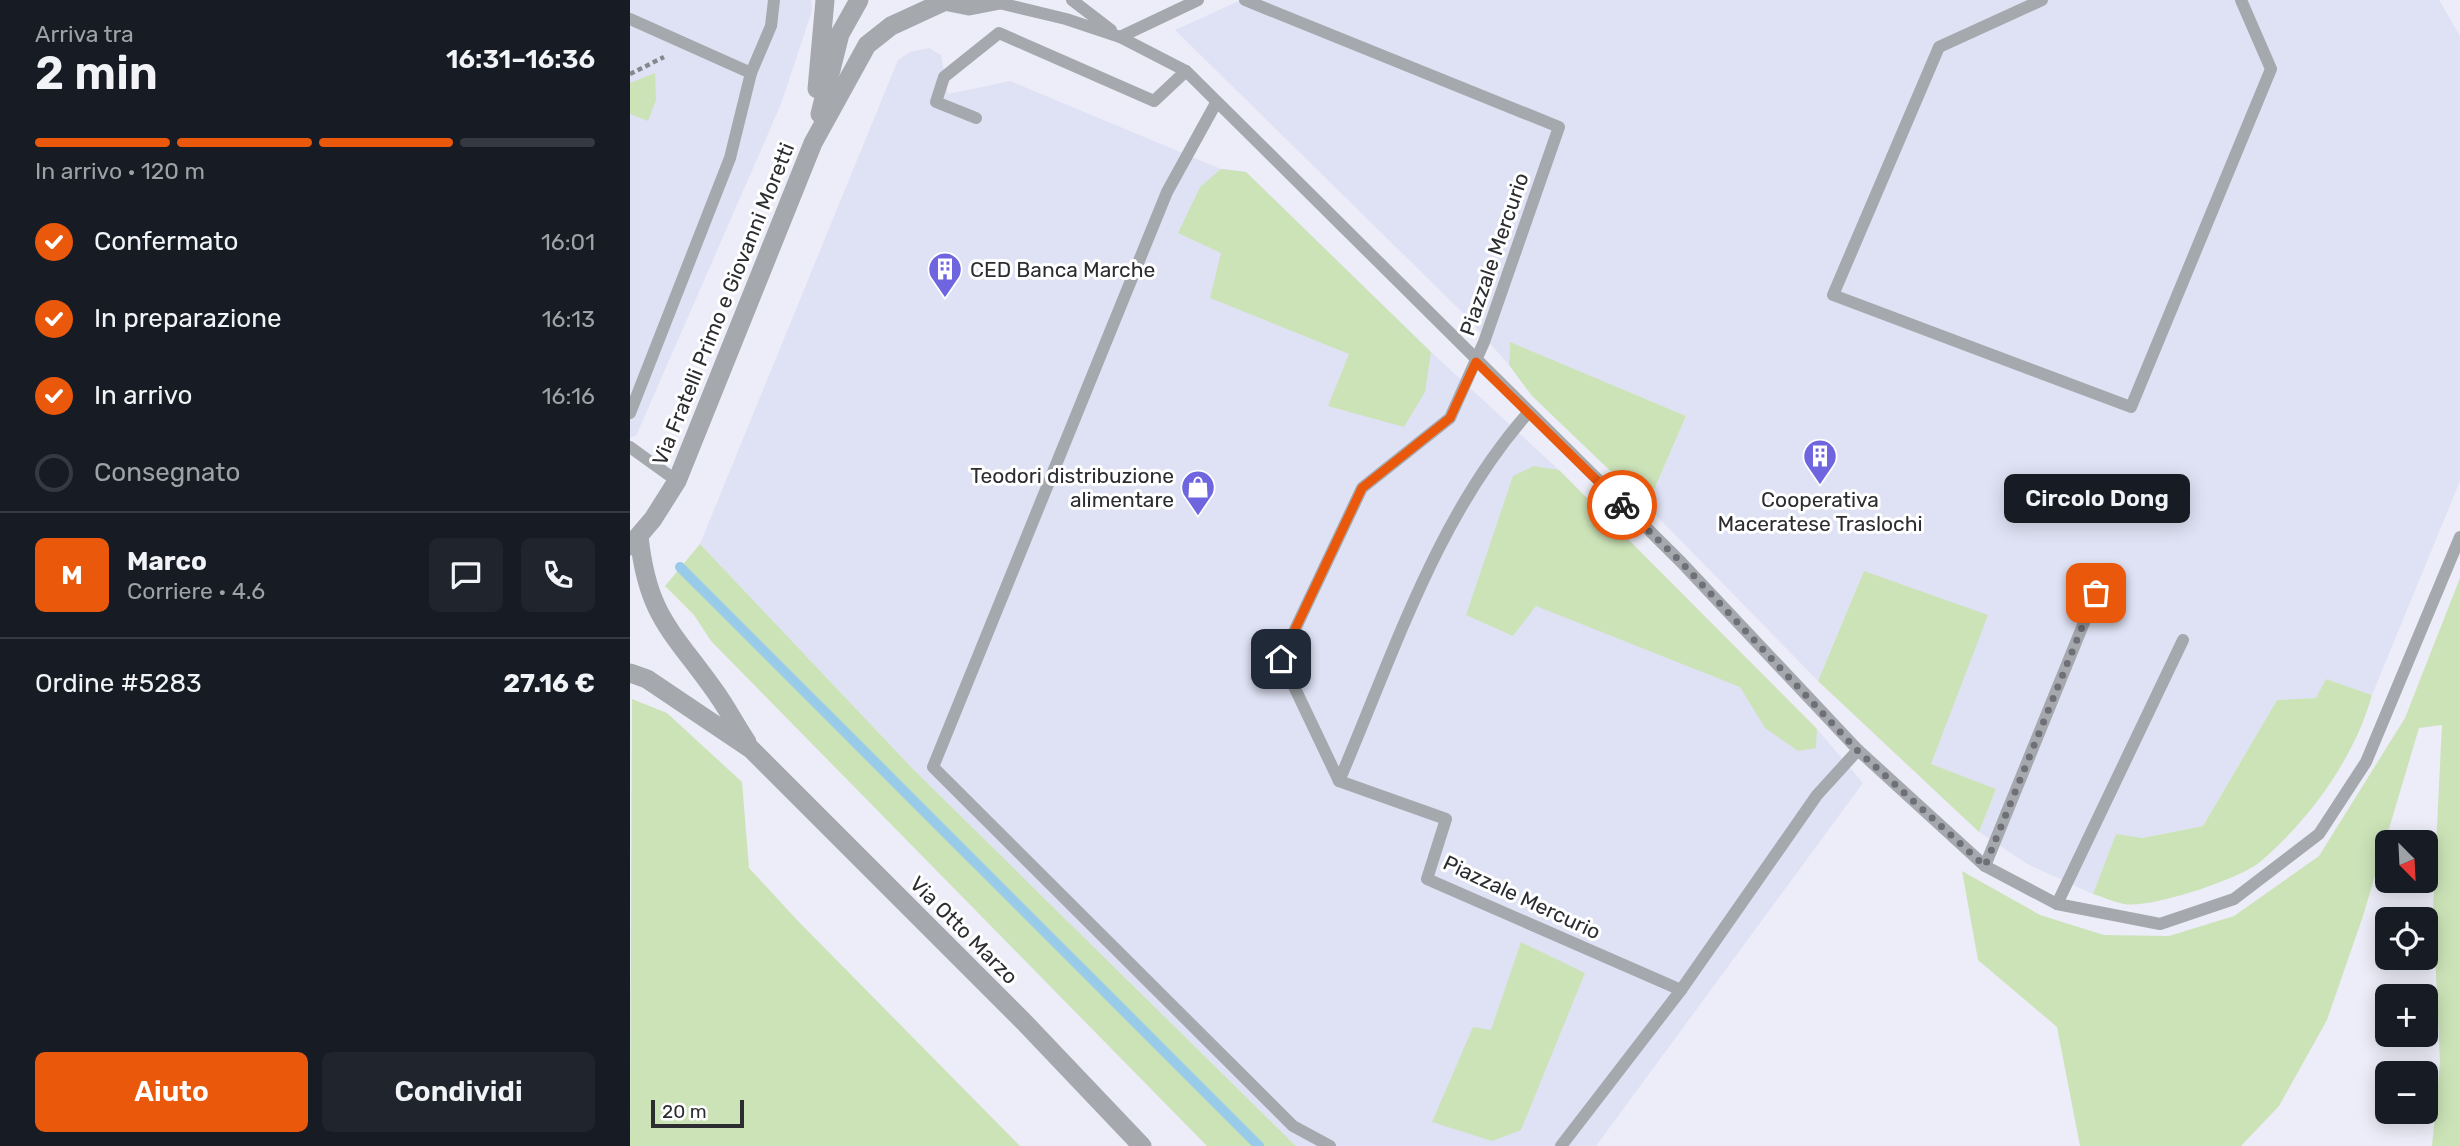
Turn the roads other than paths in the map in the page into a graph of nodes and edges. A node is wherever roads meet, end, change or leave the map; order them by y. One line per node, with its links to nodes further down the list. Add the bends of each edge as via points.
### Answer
1 (825, 0): 17 (street)
2 (859, 0): 17 (street, via 840,34)
3 (1072, 0): 12 (lane)
4 (1198, 0): 12 (lane)
5 (1245, 0): 18 (lane, Piazzale Mercurio, via 1559,127)
6 (2042, 0): 7 (lane, via 1939,47 1833,295 2131,407 2271,69)
7 (2241, 0)
8 (941, 1): 9 (street, via 969,6); 17 (street, via 891,26 867,45)
9 (998, 1): 12 (lane)
10 (770, 2): 14 (lane, via 771,26)
11 (630, 19): 14 (lane)
12 (1120, 37): 13 (lane)
13 (1186, 71): 15 (lane); 16 (lane, via 1154,101 999,33 944,77 936,102)
14 (751, 73): 19 (lane, via 730,158)
15 (1216, 103): 18 (lane); 35 (lane, via 1167,192 933,767 1293,1126)
16 (976, 118)
17 (813, 143): 22 (street, Via Fratelli Primo e Giovanni Moretti)
18 (1476, 362): 20 (lane); 30 (lane, Piazzale Mercurio, via 1450,418 1362,488 1281,659)
19 (630, 413)
20 (1528, 413): 29 (lane, via 1681,562); 30 (lane, via 1492,457 1446,532)
21 (630, 447): 22 (lane)
22 (677, 481): 24 (street, Via Fratelli Primo e Giovanni Moretti)
23 (2460, 537): 32 (lane, via 2367,762 2319,834 2234,899 2160,924)
24 (637, 547): 28 (street, Via Otto Marzo, via 662,621)
25 (2096, 593): 31 (lane)
26 (2183, 640): 32 (lane)
27 (630, 673): 28 (street, Via Otto Marzo, via 648,678)
28 (751, 748): 34 (street, Via Otto Marzo)
29 (1857, 750): 31 (lane); 33 (lane, via 1817,795)
30 (1339, 781): 33 (lane, Piazzale Mercurio, via 1446,819 1427,879)
31 (1985, 866): 32 (lane)
32 (2057, 904)
33 (1681, 990): 36 (lane)
34 (1142, 1146)
35 (1331, 1146)
36 (1561, 1146)

